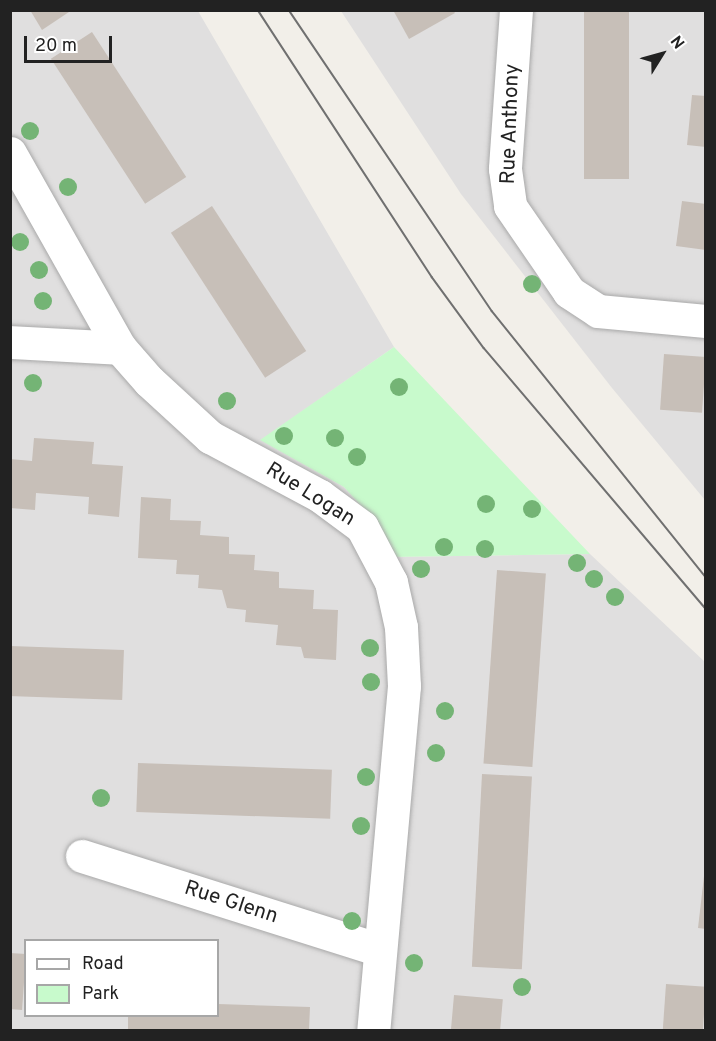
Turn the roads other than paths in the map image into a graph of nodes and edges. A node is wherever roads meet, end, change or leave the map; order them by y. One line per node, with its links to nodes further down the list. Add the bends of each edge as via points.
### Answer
1 (516, 10): 3 (street, Rue Anthony, via 505,169 510,206 569,292 598,311)
2 (10, 153): 5 (street, Rue Logan)
3 (705, 321)
4 (10, 342): 5 (street)
5 (120, 348): 7 (street, Rue Logan, via 149,381 210,437 320,496 362,527 391,582 401,627 404,686)
6 (82, 856): 7 (street, Rue Glenn)
7 (380, 950): 8 (street, Rue Logan)
8 (373, 1030)

